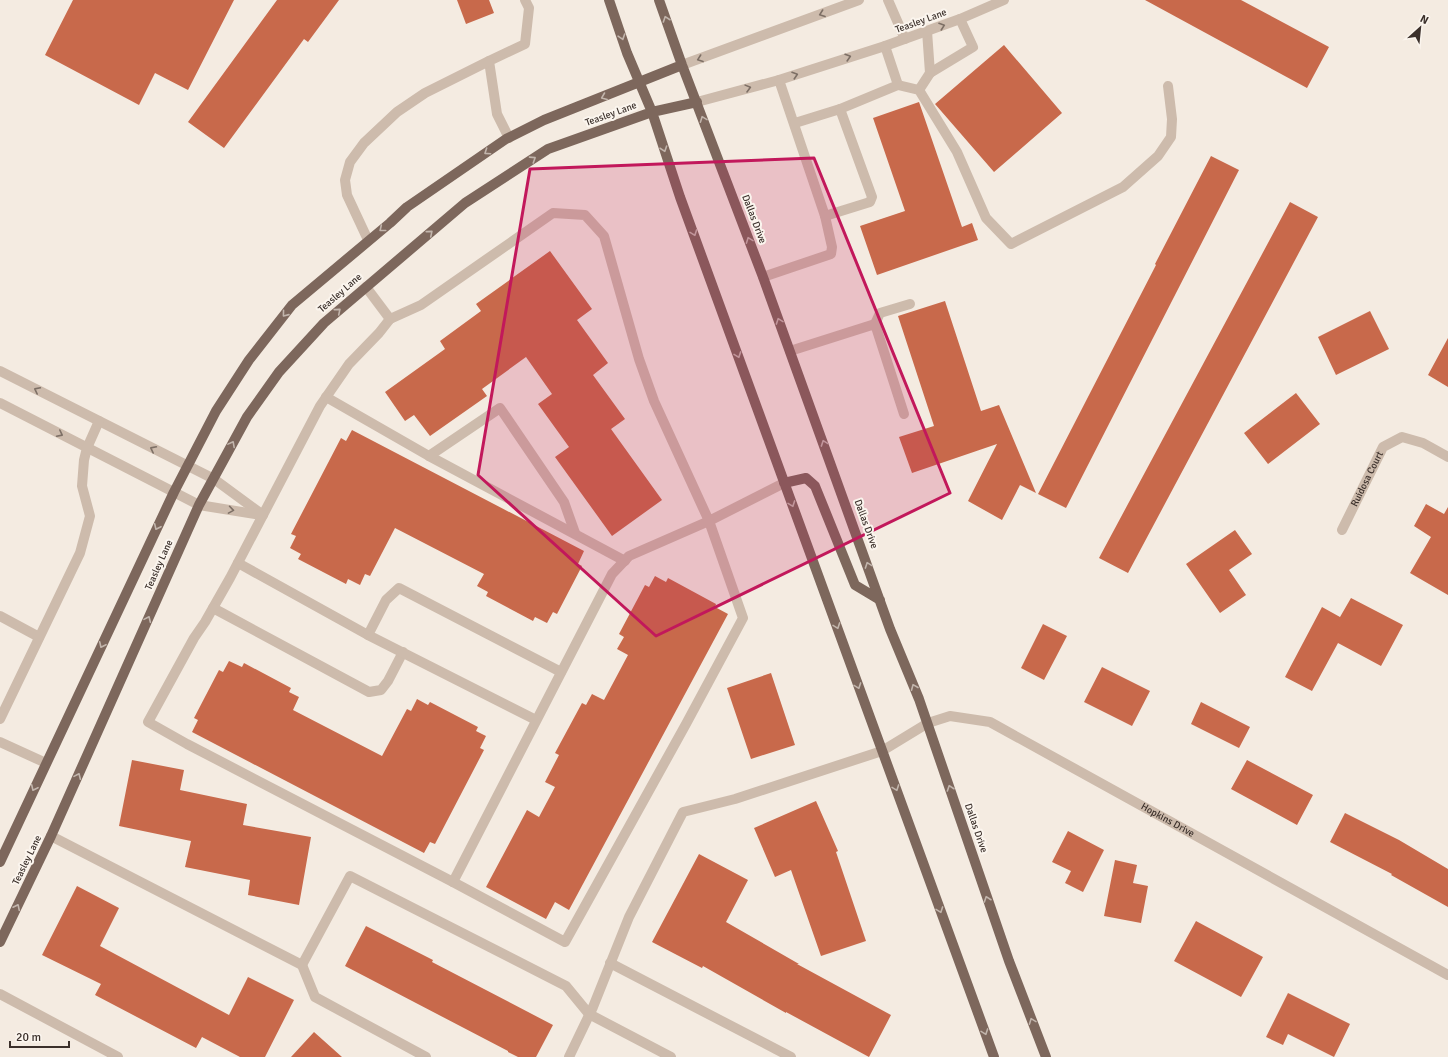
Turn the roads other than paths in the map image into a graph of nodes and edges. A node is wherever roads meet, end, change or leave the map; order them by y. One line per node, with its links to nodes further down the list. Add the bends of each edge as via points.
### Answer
1 (525, 0): 11 (street, via 529,8 525,44)
2 (609, 0): 15 (main road, one-way to 15)
3 (659, 0): 12 (main road, Dallas Drive, one-way to 3)
4 (859, 0): 12 (street, Teasley Lane, one-way to 12)
5 (888, 0): 9 (street)
6 (1004, 0): 7 (street, Teasley Lane)
7 (960, 20): 8 (street, Teasley Lane, one-way to 7); 13 (street, via 973,47)
8 (927, 31): 9 (street, Teasley Lane); 13 (street)
9 (905, 39): 10 (street, Teasley Lane)
10 (885, 46): 14 (street, Teasley Lane, one-way to 10); 16 (street)
11 (489, 61): 23 (street, via 497,114); 25 (street, via 425,93 397,112 364,144 350,162 345,180 347,195)
12 (682, 65): 15 (main road, Teasley Lane); 19 (main road, Dallas Drive)
13 (930, 73): 18 (street)
14 (780, 80): 19 (street, Teasley Lane, one-way to 14); 22 (street)
15 (640, 82): 21 (main road); 23 (main road, Teasley Lane, one-way to 23, via 544,120)
16 (898, 85): 18 (street); 20 (street)
17 (1168, 86): 18 (street, via 1172,119 1170,137 1158,156 1123,187 1011,244 986,218 957,152)
18 (919, 90)
19 (697, 102): 21 (main road, Teasley Lane); 26 (main road, Dallas Drive, one-way to 19)
20 (840, 109): 22 (street); 24 (street, via 872,197 870,202)
21 (652, 112): 27 (main road, Teasley Lane, one-way to 21, via 471,198 548,149); 42 (main road, one-way to 42, via 680,197)
22 (795, 123): 24 (street)
23 (509, 138): 25 (main road, Teasley Lane, one-way to 25, via 407,207)
24 (825, 216): 26 (street, via 832,247 831,254)
25 (368, 240): 40 (main road, Teasley Lane, one-way to 40, via 292,305 282,317 249,360 216,411)
26 (763, 277): 31 (main road, Dallas Drive, one-way to 26)
27 (366, 287): 29 (street); 41 (main road, Teasley Lane, one-way to 27, via 247,417 279,372 324,323)
28 (910, 304): 30 (street, via 880,313)
29 (390, 319): 33 (street, via 350,364); 46 (street, via 421,304 553,213 584,215 604,236 639,359 654,401)
30 (875, 324): 31 (street); 35 (street)
31 (790, 351): 51 (main road, Dallas Drive, one-way to 31)
32 (0, 372): 36 (street, one-way to 32)
33 (326, 397): 38 (street); 45 (street)
34 (0, 403): 37 (street, one-way to 37)
35 (904, 414)
36 (99, 421): 37 (street); 40 (street, one-way to 36)
37 (87, 448): 43 (street); 55 (street, via 82,486 90,516 80,553)
38 (429, 456): 48 (street); 48 (street, via 500,408 564,502)
39 (1448, 457): 47 (street, Ruidosa Court, via 1423,443 1402,437 1383,447)
40 (188, 466): 41 (street); 43 (main road, Teasley Lane)
41 (214, 479): 44 (main road, Teasley Lane); 45 (street)
42 (784, 483): 46 (street); 51 (main road, via 806,478 815,486 855,585); 62 (main road, one-way to 62)
43 (174, 492): 44 (street); 63 (main road, Teasley Lane, one-way to 63)
44 (199, 505): 45 (street, one-way to 45); 64 (main road, Teasley Lane, one-way to 44)
45 (263, 516): 50 (street)
46 (709, 521): 49 (street, via 629,556); 66 (street, via 743,618 565,942)
47 (1342, 530)
48 (575, 533): 49 (street)
49 (625, 561): 57 (street, via 612,574)
50 (238, 563): 52 (street); 54 (street)
51 (880, 600): 60 (main road, Dallas Drive, one-way to 51)
52 (213, 608): 56 (street, via 369,692 381,690); 66 (street, via 148,722)
53 (0, 616): 55 (street)
54 (368, 635): 56 (street); 57 (street, via 386,600 399,588)
55 (39, 637): 58 (street)
56 (403, 652): 59 (street)
57 (561, 672): 59 (street)
58 (0, 719)
59 (536, 720): 66 (street)
60 (928, 723): 62 (street, Hopkins Drive); 70 (street, Hopkins Drive, via 950,716 990,722); 79 (main road, Dallas Drive, one-way to 60, via 1009,961)
61 (0, 742): 63 (street)
62 (882, 751): 68 (street, Hopkins Drive, via 735,799 684,812 629,917); 78 (main road, one-way to 78)
63 (46, 763): 65 (main road, Teasley Lane, one-way to 65)
64 (51, 836): 67 (main road, Teasley Lane, one-way to 64); 69 (street)
65 (0, 862)
66 (453, 882)
67 (0, 942)
68 (610, 963): 72 (street, Hopkins Drive); 77 (street)
69 (302, 965): 72 (street, via 350,876 566,986); 74 (street, via 314,997)
70 (1448, 975)
71 (0, 994): 73 (street)
72 (589, 1014): 75 (street, Hopkins Drive); 76 (street)
73 (118, 1057)
74 (426, 1057)
75 (569, 1057)
76 (671, 1057)
77 (791, 1057)
78 (994, 1057)
79 (1046, 1057)

